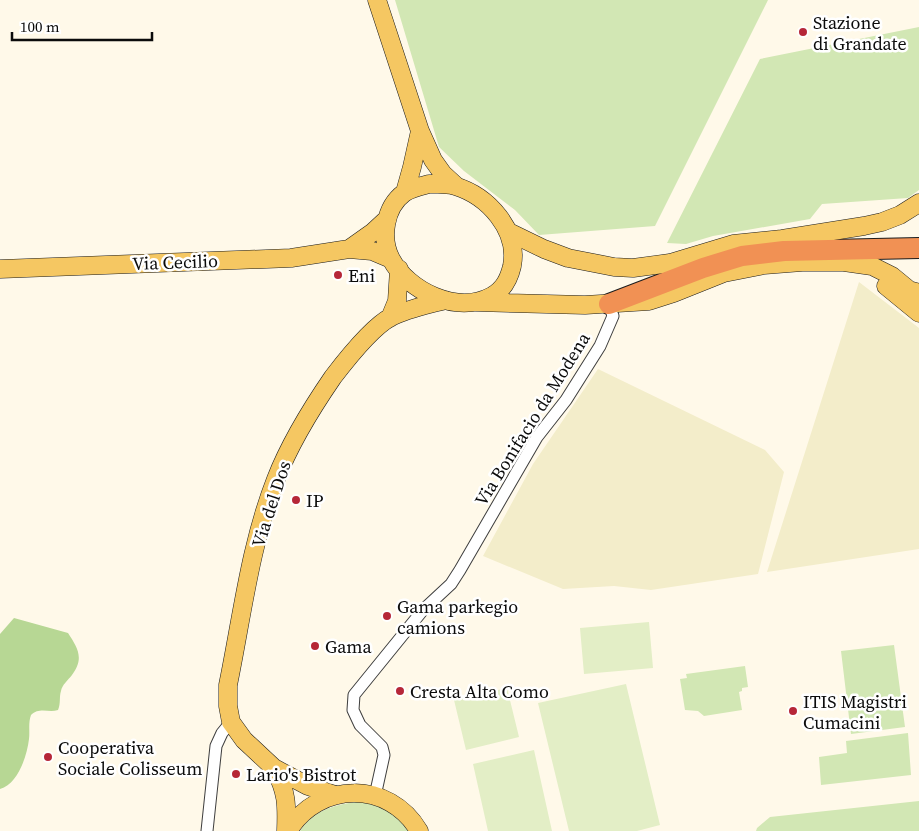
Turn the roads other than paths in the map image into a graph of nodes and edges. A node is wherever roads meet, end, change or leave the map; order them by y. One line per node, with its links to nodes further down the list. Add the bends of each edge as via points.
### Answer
1 (377, 0): 2 (main road)
2 (420, 131): 3 (main road, via 433,160); 4 (main road, Via Cecilio)
3 (455, 186): 4 (main road, via 429,184); 7 (main road, via 492,209)
4 (404, 192): 6 (main road, Via Cecilio)
5 (919, 203): 9 (main road, via 882,222)
6 (387, 219): 11 (main road, Via Cecilio); 13 (main road, Via Cecilio, via 385,241)
7 (510, 232): 9 (main road, via 568,258 633,268 670,263 733,244); 17 (main road, Via Cecilio, via 511,273 498,292)
8 (919, 235): 9 (highway)
9 (782, 239)
10 (919, 248): 18 (highway, via 784,251 742,256)
11 (349, 249): 13 (main road, Via Cecilio, via 372,251); 14 (main road, Via Cecilio, via 292,258)
12 (844, 262): 15 (main road, via 872,266); 18 (main road, via 764,265 724,273 649,301); 19 (main road, via 886,286)
13 (395, 264): 16 (main road, Via Cecilio, via 408,280); 20 (main road, via 397,301)
14 (0, 269)
15 (919, 293)
16 (444, 300): 17 (main road, Via Cecilio); 20 (main road, Via del Dos)
17 (476, 302): 18 (main road)
18 (609, 304): 24 (street, Via Bonifacio da Modena, via 613,316 600,346 566,400 537,437 451,584 423,610 354,694 353,710 360,725 382,747 383,762)
19 (919, 313)
20 (390, 318): 21 (main road, Via del Dos, via 360,345 338,371 298,433 275,480 255,550 228,686)
21 (231, 722): 22 (main road, via 244,740); 26 (street, via 216,746)
22 (274, 768): 23 (main road, via 308,786); 27 (main road, via 285,793)
23 (335, 795): 24 (main road, via 356,793); 27 (main road, via 310,807)
24 (375, 796): 25 (main road, via 398,807)
25 (419, 830)
26 (207, 831)
27 (287, 831)

